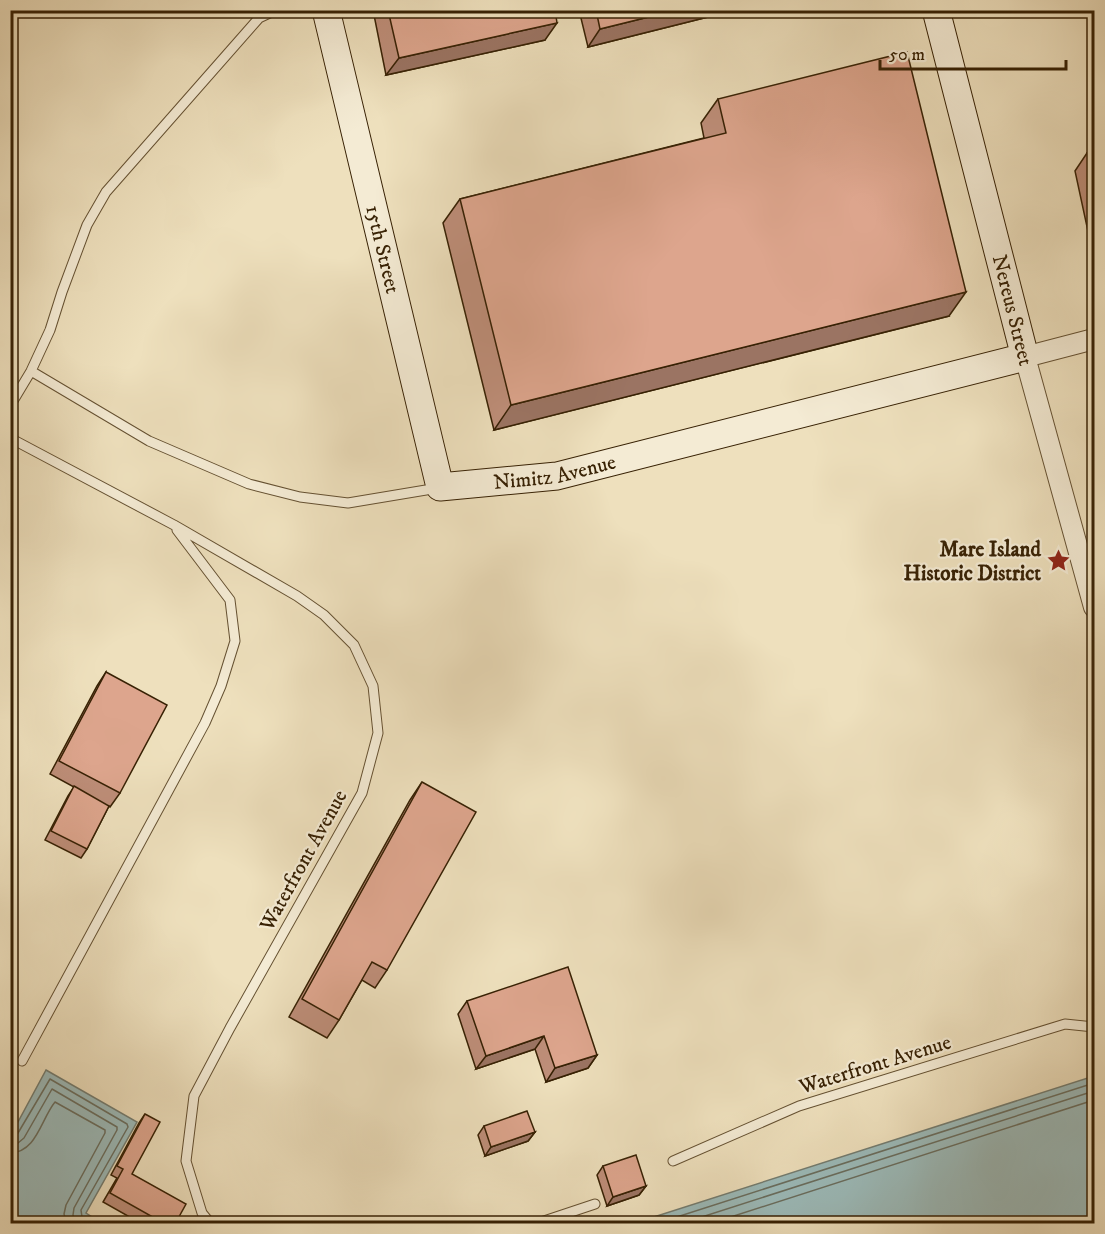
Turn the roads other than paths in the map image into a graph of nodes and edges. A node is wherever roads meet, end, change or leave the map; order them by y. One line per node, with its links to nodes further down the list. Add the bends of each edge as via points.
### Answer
1 (276, 10): 6 (lane, via 259,18 106,192 87,225 50,330)
2 (326, 10): 9 (street, 15th Street)
3 (936, 10): 5 (street, Nereus Street)
4 (1095, 339): 5 (street, Nimitz Avenue)
5 (1025, 357): 9 (street, Nimitz Avenue, via 557,476); 11 (street, Nereus Street)
6 (31, 371): 7 (lane); 9 (lane, Nimitz Avenue, via 149,441 249,484 300,497 348,503)
7 (10, 406)
8 (10, 438): 10 (lane, Waterfront Avenue)
9 (440, 487)
10 (174, 525): 13 (lane, via 230,600 235,641 205,723); 16 (lane, Waterfront Avenue, via 324,615 354,645 374,686 378,721 362,793 194,1096 186,1161 202,1213)
11 (1095, 607)
12 (1095, 1027): 14 (lane, Waterfront Avenue, via 1065,1024 799,1106)
13 (22, 1061)
14 (673, 1161)
15 (595, 1204): 17 (lane)
16 (211, 1224)
17 (535, 1224)

